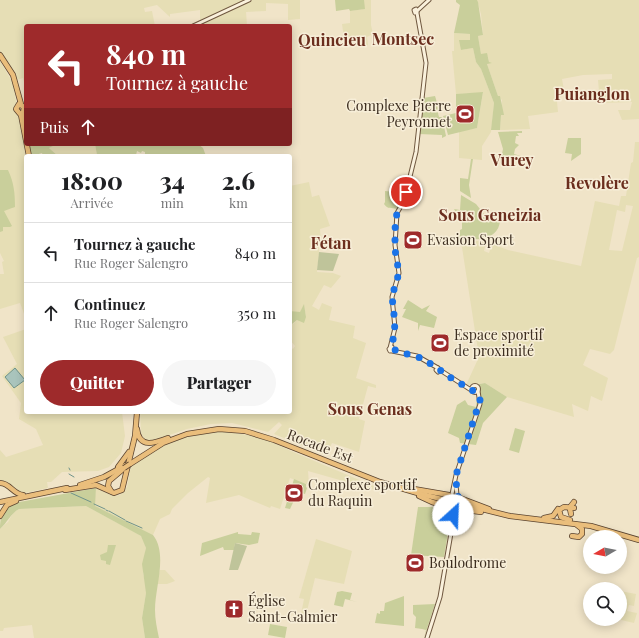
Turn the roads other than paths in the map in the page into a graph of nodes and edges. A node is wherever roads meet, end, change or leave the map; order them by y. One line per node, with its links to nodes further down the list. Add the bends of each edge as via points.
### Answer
1 (249, 0): 3 (main road)
2 (429, 0): 6 (main road, via 416,12 426,63 416,152 404,201 397,212 395,250 399,273 392,296 395,315 392,349 421,358)
3 (198, 24)
4 (0, 56): 5 (highway, via 13,75)
5 (23, 108)
6 (472, 388): 7 (main road); 7 (main road, via 477,386)
7 (476, 392): 14 (main road, via 479,406)
8 (136, 414): 11 (highway, via 138,435 144,442 153,443)
9 (136, 414): 12 (highway)
10 (136, 414): 18 (highway, via 134,441 122,490 113,493 96,485)
11 (183, 434): 13 (highway, Rocade Est, via 162,442); 17 (highway, Rocade Est, via 214,428 251,431)
12 (133, 436): 13 (highway, via 122,487 118,491 111,491 108,486 109,480); 15 (highway, via 128,454 121,465)
13 (128, 465): 15 (highway, Rocade Est); 17 (highway, Rocade Est, via 156,447 181,436 205,430 231,430 268,438); 18 (highway, Rocade Est, via 96,482)
14 (457, 472): 20 (main road); 21 (main road)
15 (90, 482): 18 (highway, Rocade Est)
16 (0, 484): 19 (highway, via 7,484 20,495); 23 (highway, via 7,486 10,492)
17 (390, 484): 20 (highway); 25 (highway); 28 (highway, Rocade Est)
18 (59, 490): 19 (highway, Rocade Est); 22 (highway, Rocade Est)
19 (33, 495): 23 (highway, Rocade Est)
20 (449, 495): 21 (main road); 25 (main road, bridge)
21 (460, 498): 26 (main road, bridge); 28 (highway)
22 (22, 499): 23 (highway, Rocade Est); 29 (highway, via 7,505)
23 (0, 502)
24 (574, 502): 27 (highway)
25 (447, 506): 26 (main road); 33 (main road)
26 (457, 509): 28 (highway); 33 (main road)
27 (572, 509): 30 (highway, via 561,507 553,516); 31 (highway, via 561,508 561,518)
28 (500, 514): 30 (highway, Rocade Est)
29 (0, 516)
30 (542, 519): 31 (highway, Rocade Est)
31 (567, 521): 32 (highway, Rocade Est)
32 (573, 522): 36 (highway); 37 (highway); 39 (highway, via 589,524)
33 (452, 528): 40 (main road, via 440,597)
34 (588, 530): 35 (highway)
35 (601, 530)
36 (604, 530)
37 (583, 532)
38 (627, 536): 39 (highway)
39 (639, 539)
40 (427, 638)

